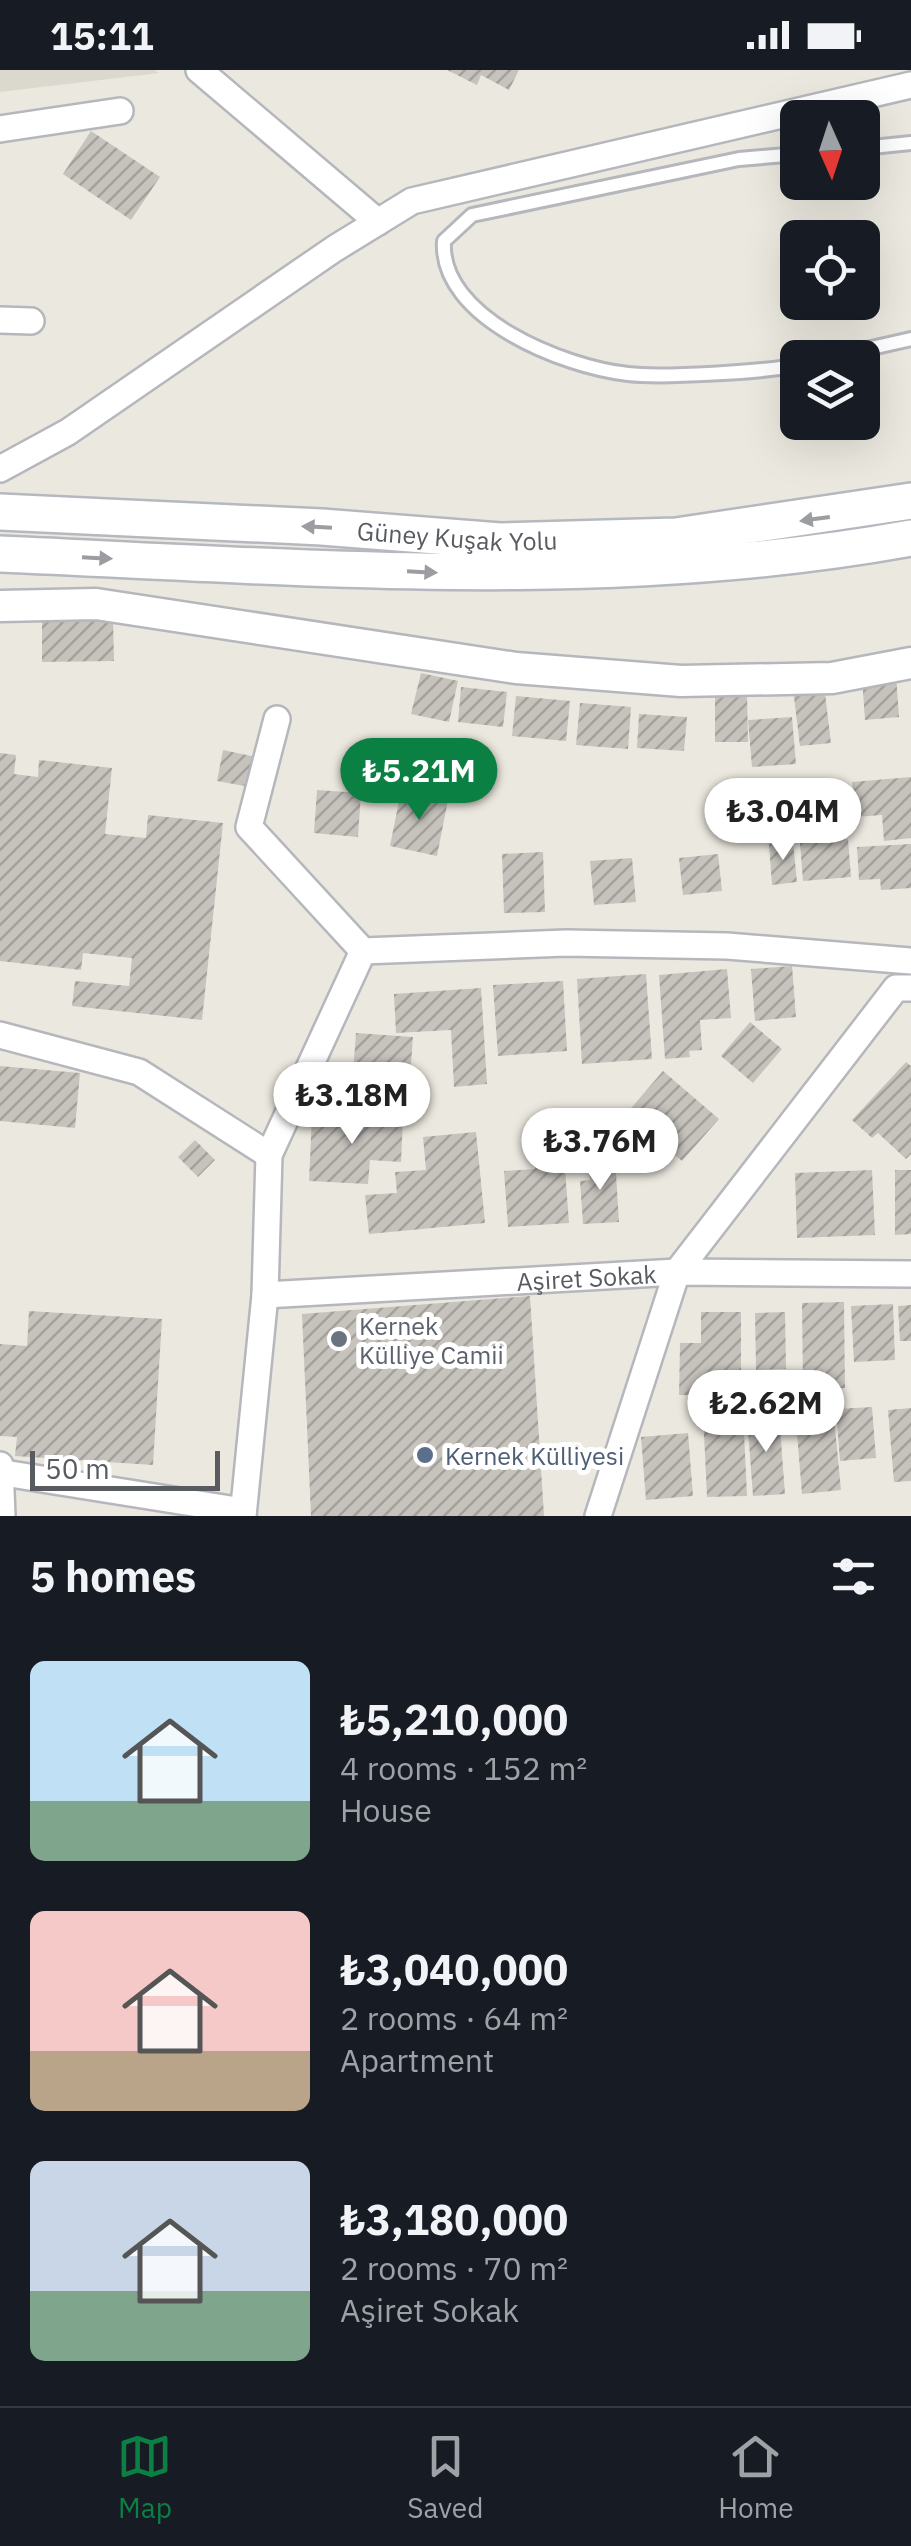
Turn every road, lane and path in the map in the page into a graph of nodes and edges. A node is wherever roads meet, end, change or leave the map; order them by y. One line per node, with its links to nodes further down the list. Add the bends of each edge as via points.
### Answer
1 (199, 70): 8 (street)
2 (911, 85): 8 (street, via 412,201)
3 (120, 111): 4 (street)
4 (0, 129)
5 (911, 143): 6 (lane)
6 (880, 146)
7 (780, 156): 13 (lane, via 472,215 444,241 442,261 452,284 488,322 563,358 629,375)
8 (378, 222): 14 (street, via 68,432)
9 (0, 320): 10 (street)
10 (31, 322)
11 (911, 339): 12 (lane)
12 (880, 346)
13 (780, 366)
14 (0, 469)
15 (911, 502): 16 (main road, Güney Kuşak Yolu, one-way to 16, via 676,536 500,541)
16 (0, 512)
17 (911, 538): 18 (main road, Güney Kuşak Yolu, one-way to 17, via 441,573 626,570 828,553)
18 (0, 554)
19 (0, 606): 20 (street, via 96,604 516,668 681,681 796,681)
20 (911, 663)
21 (278, 718): 22 (street, via 250,828)
22 (363, 951): 23 (street, via 566,942 727,946); 26 (street)
23 (911, 962): 24 (street)
24 (903, 988): 27 (street)
25 (0, 1035): 26 (street, via 139,1072)
26 (269, 1155): 29 (street)
27 (677, 1272): 28 (street, Aşiret Sokak); 29 (street, Aşiret Sokak); 33 (street)
28 (911, 1274)
29 (264, 1295): 31 (street)
30 (2, 1469): 31 (street); 32 (street)
31 (243, 1514)
32 (2, 1516)
33 (598, 1516)

